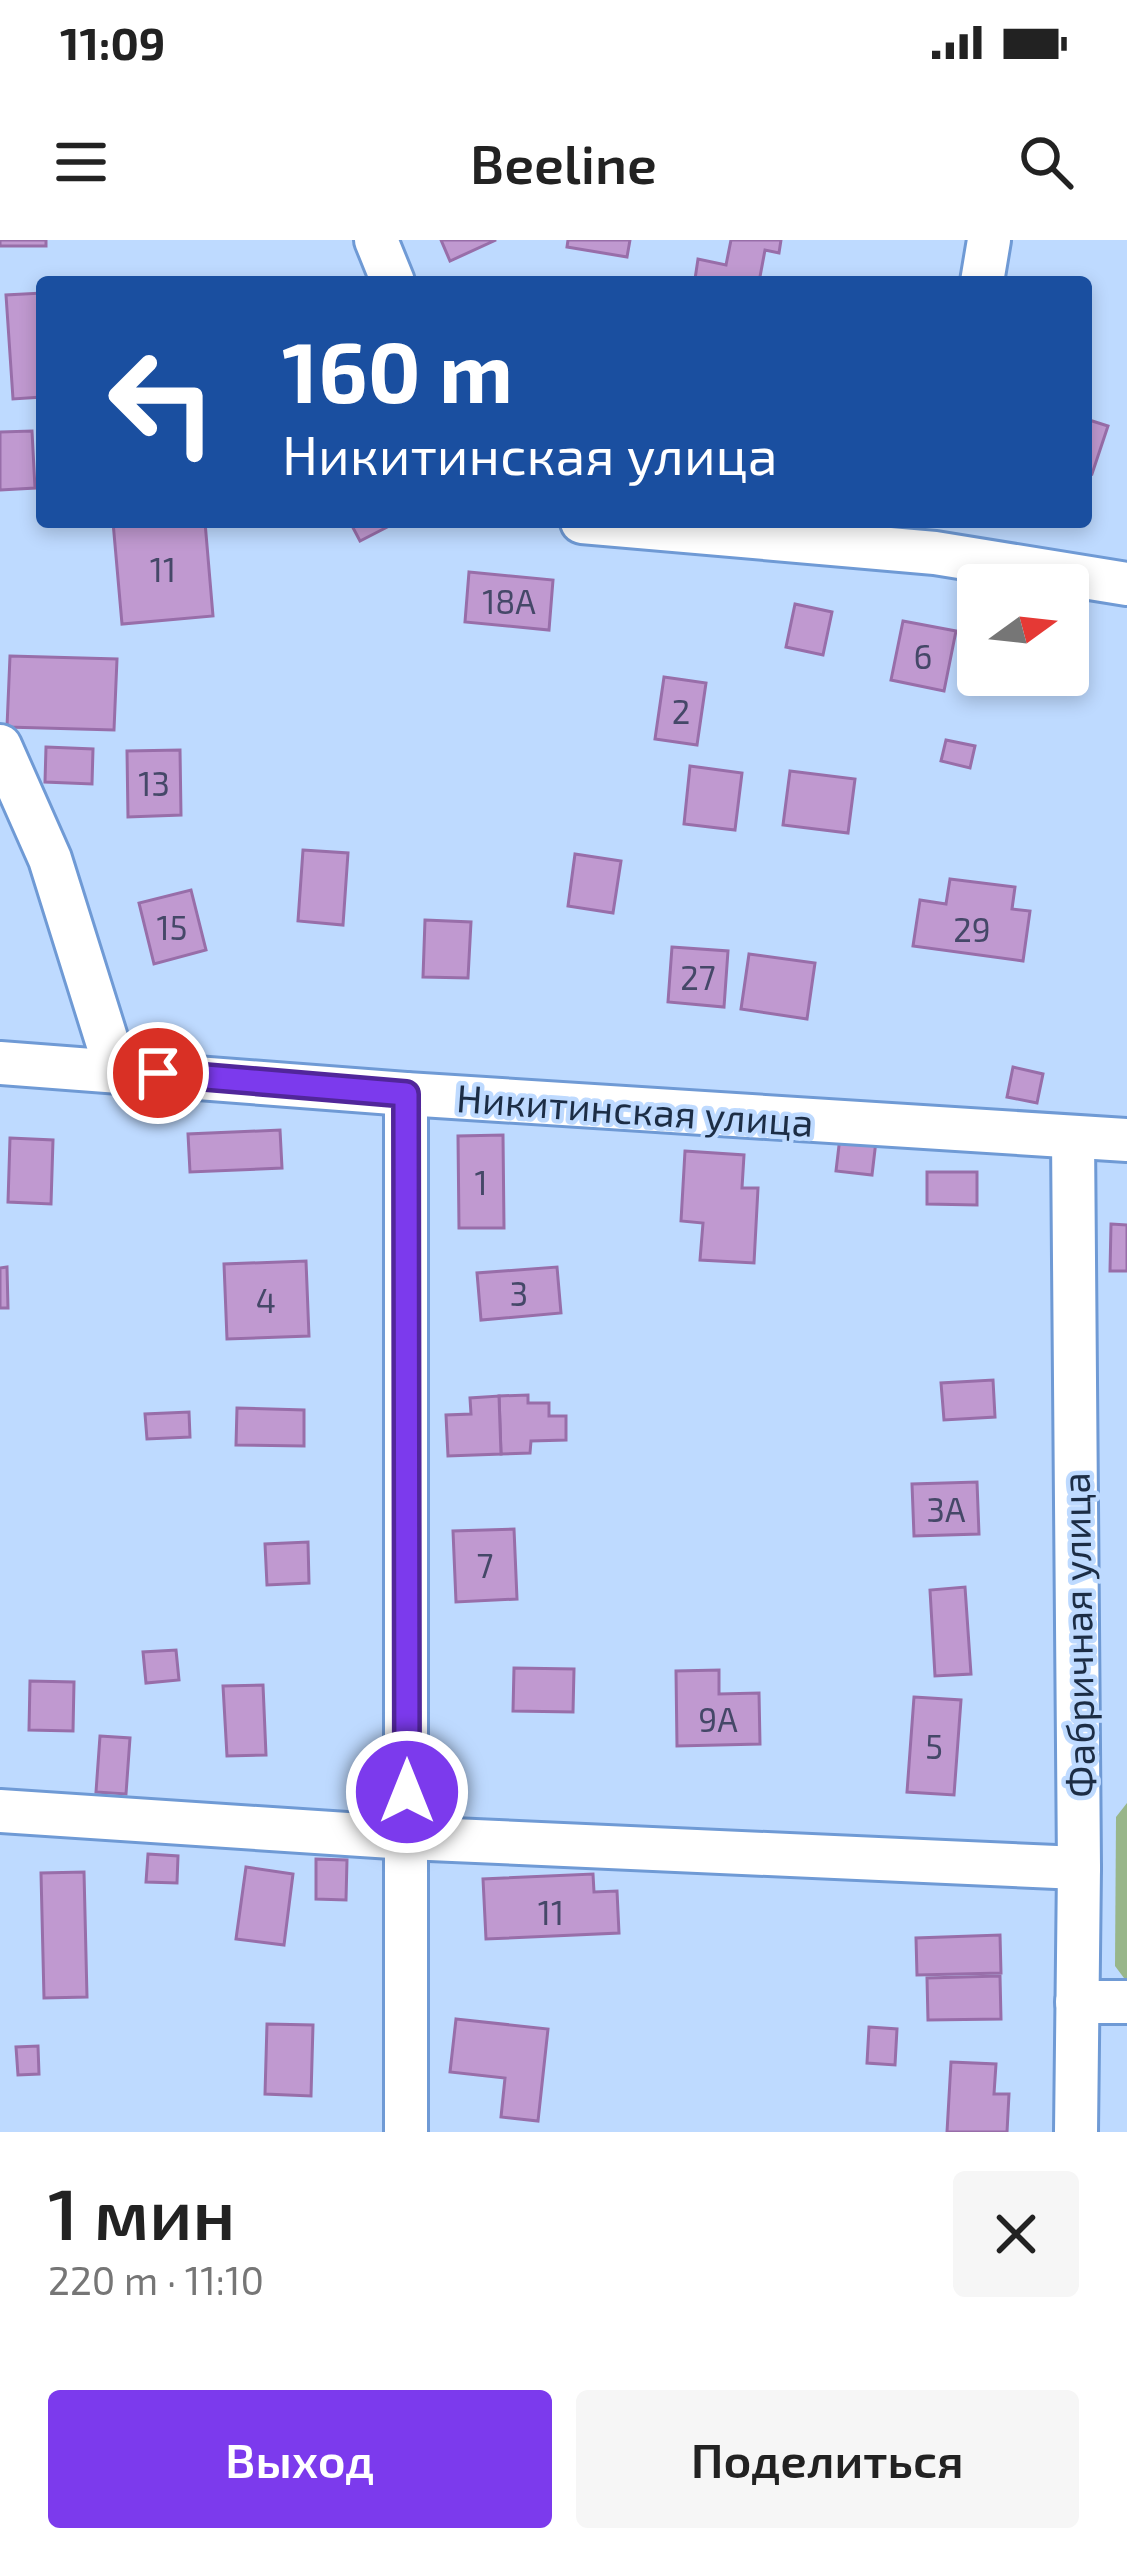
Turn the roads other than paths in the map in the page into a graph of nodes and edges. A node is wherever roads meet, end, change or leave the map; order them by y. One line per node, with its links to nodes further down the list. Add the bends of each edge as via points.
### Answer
1 (376, 240): 3 (street)
2 (989, 240): 4 (street)
3 (391, 276)
4 (983, 276)
5 (716, 528): 6 (street)
6 (938, 538): 7 (street)
7 (1127, 584)
8 (0, 746): 10 (street, via 50,859)
9 (0, 1063): 10 (street, Никитинская улица)
10 (116, 1070): 11 (street, Никитинская улица)
11 (406, 1094): 12 (street, Никитинская улица); 15 (street)
12 (1072, 1137): 13 (street, Никитинская улица); 16 (street, Фабричная улица)
13 (1127, 1140)
14 (0, 1811): 15 (street)
15 (407, 1838): 16 (street); 19 (street)
16 (1079, 1868): 17 (street, Фабричная улица)
17 (1077, 2002): 18 (street); 20 (street, Фабричная улица)
18 (1127, 2002)
19 (406, 2132)
20 (1076, 2132)

